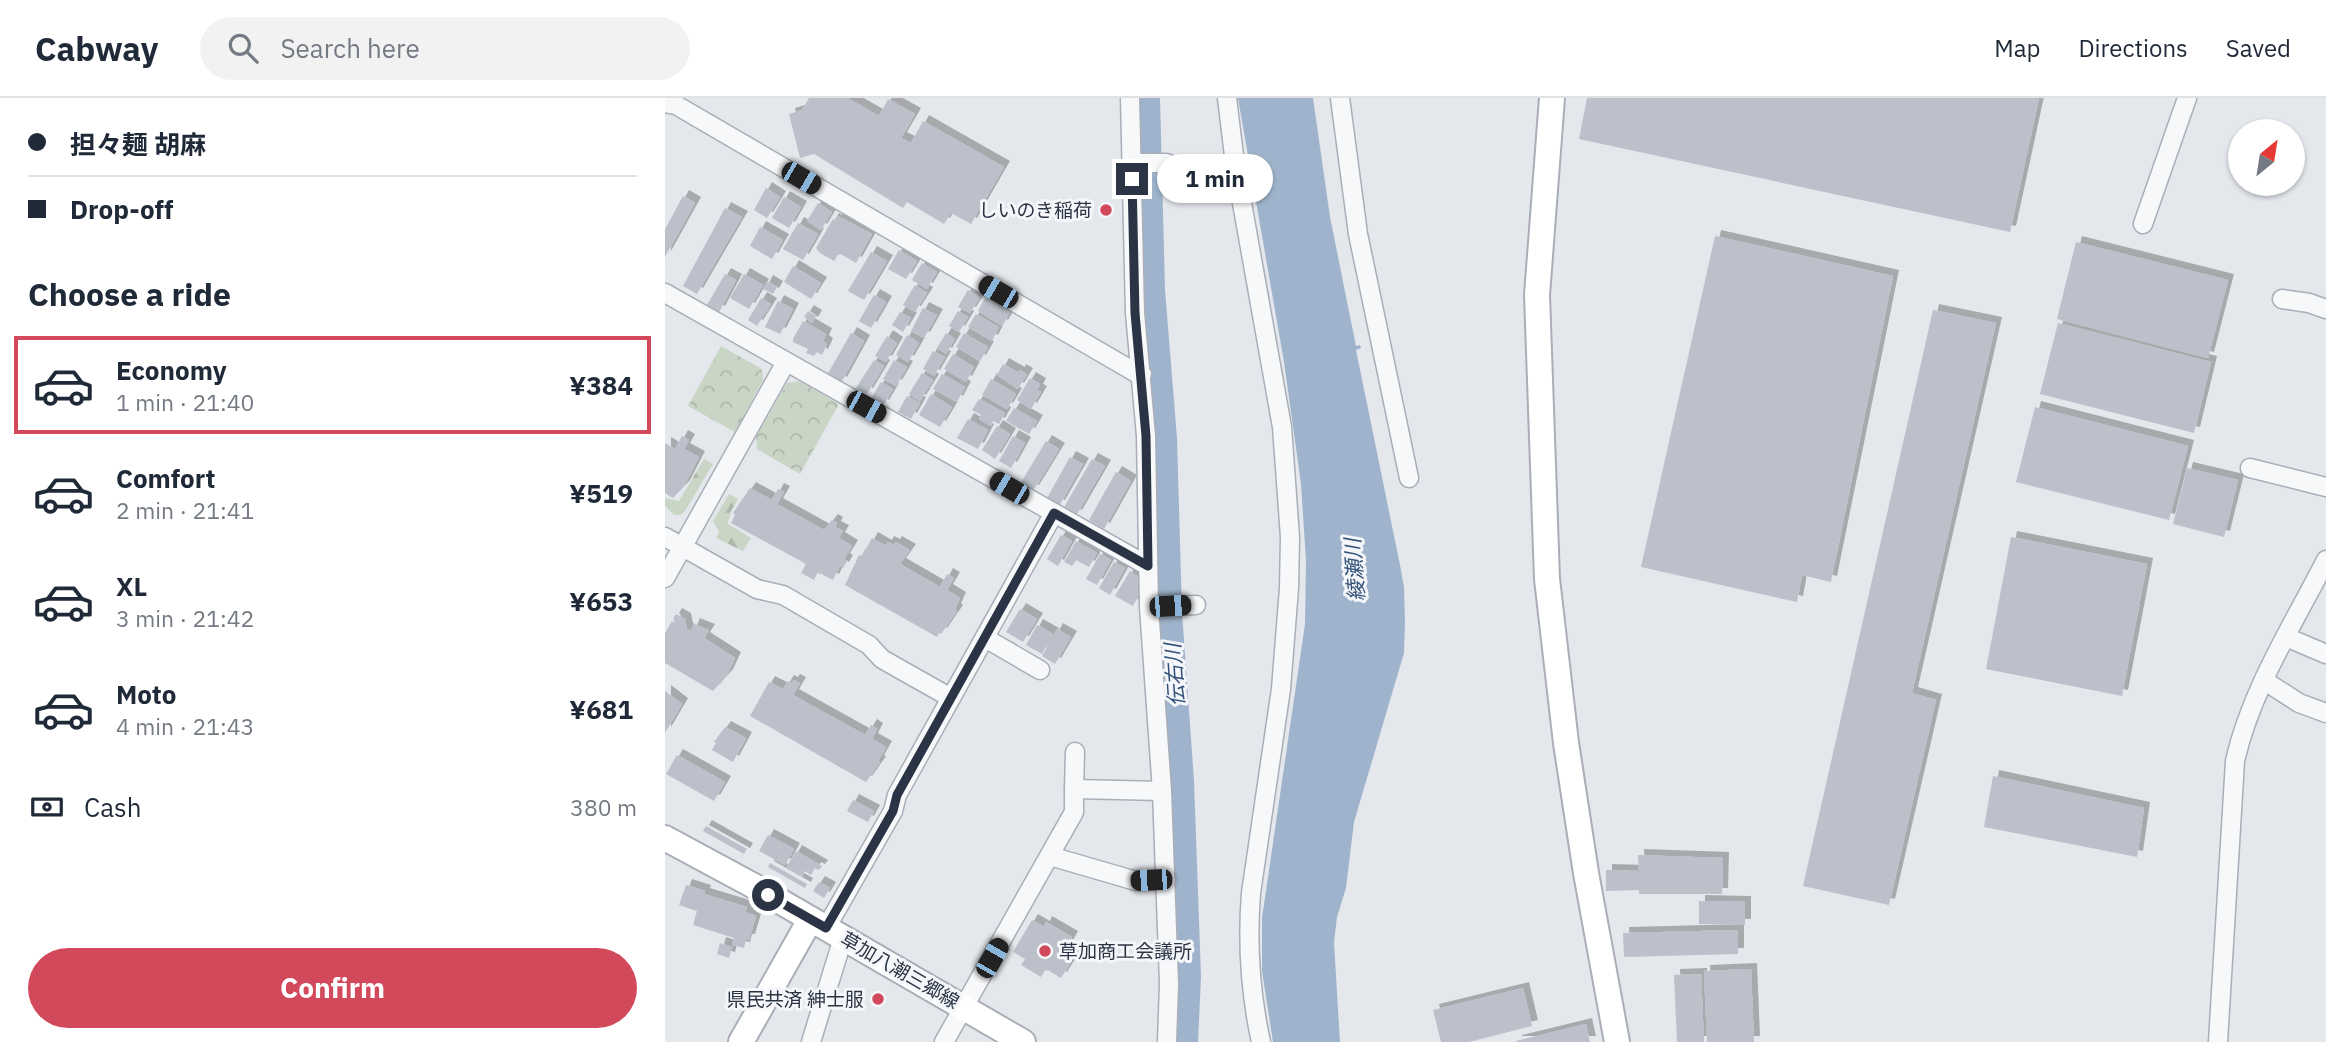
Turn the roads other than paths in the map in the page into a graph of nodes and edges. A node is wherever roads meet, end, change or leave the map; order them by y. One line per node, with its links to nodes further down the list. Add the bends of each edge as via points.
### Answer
1 (1130, 98): 7 (street)
2 (1227, 98): 46 (street, via 1282,427 1290,537 1281,689 1249,927 1254,1011)
3 (1340, 98): 16 (street, via 1358,234)
4 (1552, 98): 47 (street, via 1537,295 1547,579 1566,743)
5 (2187, 98): 9 (street)
6 (665, 103): 14 (street, via 676,105)
7 (1131, 163): 8 (street); 14 (street, via 1135,313)
8 (1167, 163)
9 (2143, 224)
10 (665, 293): 13 (street)
11 (2282, 299): 12 (street)
12 (2326, 309)
13 (786, 362): 18 (street); 20 (street)
14 (1142, 374): 22 (street)
15 (2250, 468): 17 (street)
16 (1409, 478)
17 (2326, 487)
18 (1054, 513): 22 (street); 27 (street)
19 (665, 537): 20 (street)
20 (683, 547): 23 (street); 31 (street, via 757,589 783,595)
21 (2326, 560): 26 (street)
22 (1148, 566): 25 (street)
23 (665, 578)
24 (1191, 605): 25 (street)
25 (1152, 607): 35 (street)
26 (2286, 637): 28 (street); 30 (street)
27 (985, 638): 29 (street); 31 (street)
28 (2326, 654)
29 (1040, 670)
30 (2265, 681): 32 (street, via 2299,703); 48 (street, via 2241,735 2235,761)
31 (951, 698): 39 (street)
32 (2326, 713)
33 (1075, 752): 34 (street)
34 (1074, 789): 35 (street); 37 (street, via 1074,811)
35 (1162, 791): 38 (street)
36 (665, 838): 39 (street, 草加八潮三郷線)
37 (1050, 856): 38 (street, via 1136,881); 40 (street)
38 (1166, 880): 45 (street)
39 (826, 928): 40 (street, 草加八潮三郷線); 41 (street); 42 (street)
40 (965, 1007): 43 (street); 44 (street, 草加八潮三郷線)
41 (741, 1042)
42 (811, 1042)
43 (944, 1042)
44 (1023, 1042)
45 (1167, 1042)
46 (1261, 1042)
47 (1617, 1042)
48 (2218, 1042)

